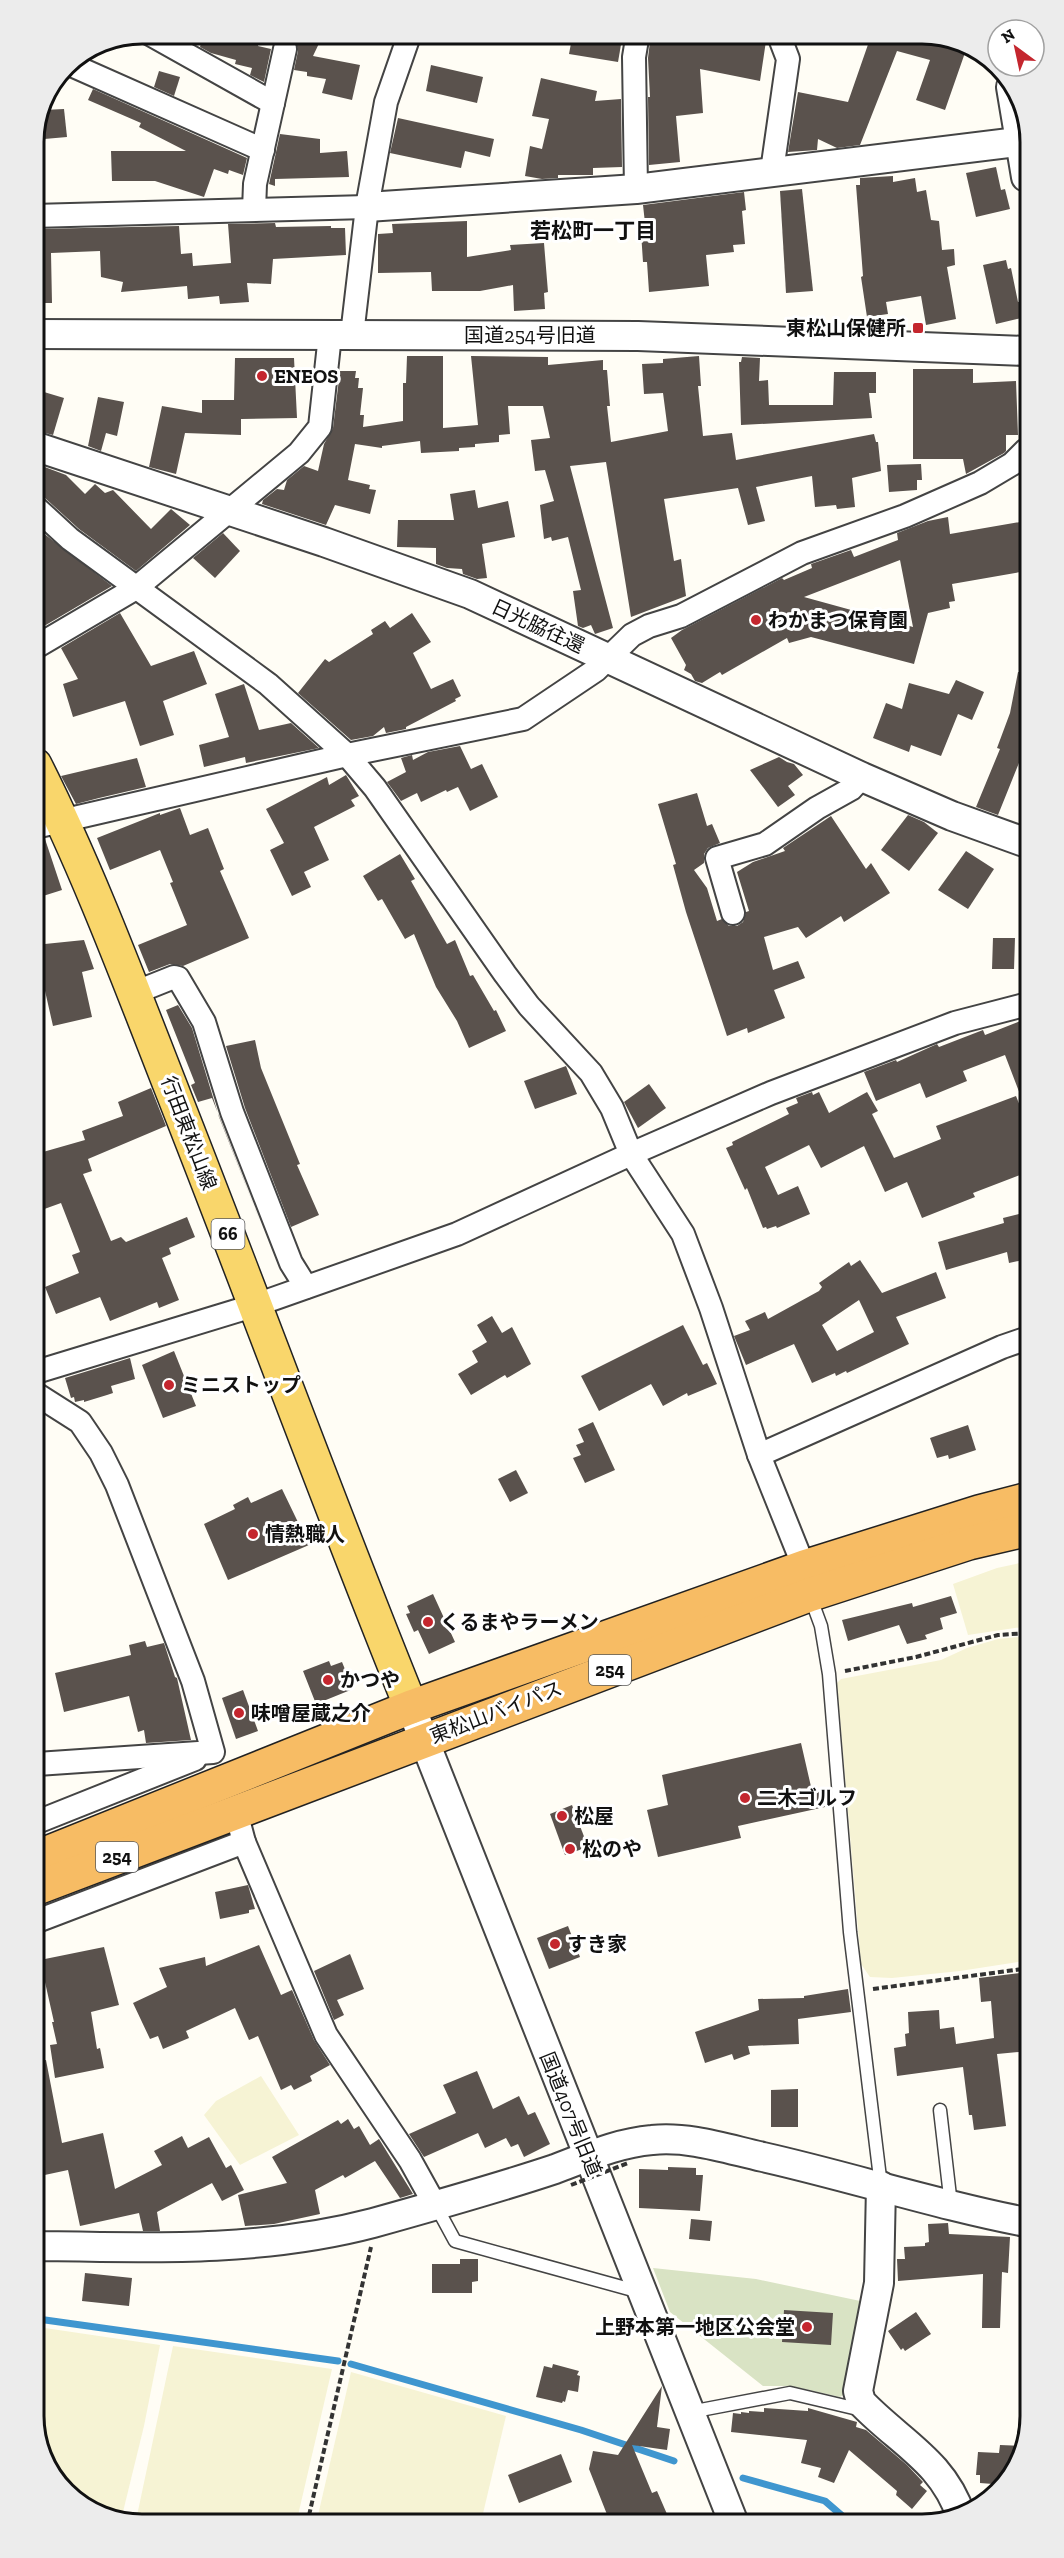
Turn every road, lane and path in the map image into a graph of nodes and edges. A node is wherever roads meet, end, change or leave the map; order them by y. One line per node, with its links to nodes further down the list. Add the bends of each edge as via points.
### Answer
1 (168, 44): 7 (street)
2 (406, 44): 12 (street, via 386,102)
3 (636, 44): 11 (street)
4 (782, 44): 10 (street, via 788,59)
5 (285, 48): 7 (street)
6 (77, 68): 9 (street)
7 (273, 103): 9 (street)
8 (1020, 141): 10 (street)
9 (263, 150): 13 (street)
10 (772, 171): 11 (street)
11 (636, 189): 12 (street)
12 (368, 207): 13 (street); 16 (street)
13 (254, 210): 14 (street)
14 (44, 216)
15 (44, 334): 16 (street, 国道254号旧道)
16 (341, 335): 17 (street, 国道254号旧道, via 638,336); 20 (street, via 320,427 299,453)
17 (1020, 351)
18 (44, 449): 20 (street, 日光脇往還)
19 (1020, 456): 24 (street, via 980,483 905,516 802,553 681,616 649,626 632,635)
20 (229, 510): 22 (street); 24 (street, 日光脇往還, via 470,594)
21 (44, 515): 22 (street)
22 (136, 588): 23 (street); 25 (street, via 268,684)
23 (44, 642)
24 (609, 659): 25 (street, via 524,719); 26 (street, 日光脇往還)
25 (347, 755): 28 (street); 33 (street, via 375,788 505,974 591,1073 612,1108)
26 (862, 777): 29 (street, 日光脇往還); 30 (street, via 851,789 765,844 717,858)
27 (44, 803): 28 (main road, 行田東松山線 / 66)
28 (49, 824): 31 (main road, 行田東松山線 / 66)
29 (1020, 840)
30 (733, 913)
31 (134, 993): 34 (street, via 174,977 183,986 204,1022 236,1123 291,1263); 35 (main road, 行田東松山線 / 66)
32 (1020, 1006): 33 (street, via 945,1026 771,1093)
33 (631, 1154): 34 (street, via 457,1234); 39 (street, via 683,1234)
34 (306, 1287): 35 (street)
35 (256, 1305): 37 (street); 45 (main road, 行田東松山線 / 66, via 338,1527)
36 (1020, 1341): 39 (street)
37 (44, 1370)
38 (44, 1399): 47 (street, via 80,1422 102,1453 193,1681)
39 (759, 1455): 42 (street)
40 (1020, 1501): 42 (highway, 東松山バイパス / 254, via 980,1512)
41 (1020, 1531): 42 (highway, 東松山バイパス / 254)
42 (806, 1581): 44 (lane, via 821,1626); 45 (highway, 東松山バイパス / 254); 46 (highway, 東松山バイパス / 254)
43 (1020, 1634): 44 (path, via 998,1635)
44 (829, 1674): 56 (lane, via 844,1872)
45 (411, 1707): 46 (street, 国道407号旧道); 50 (highway, 東松山バイパス / 254)
46 (422, 1740): 50 (highway, 東松山バイパス / 254); 58 (street, 国道407号旧道)
47 (213, 1752): 48 (street); 50 (street); 51 (street)
48 (44, 1764)
49 (191, 1812): 50 (highway, 東松山バイパス / 254); 52 (highway, 東松山バイパス / 254); 53 (highway, 東松山バイパス / 254)
50 (235, 1812): 54 (street); 62 (street, via 326,2035 410,2160)
51 (44, 1819)
52 (44, 1855)
53 (44, 1885)
54 (44, 1917)
55 (1020, 1969): 56 (path)
56 (858, 1991): 61 (lane)
57 (940, 2110): 63 (lane)
58 (588, 2155): 61 (street, via 652,2140 682,2140); 62 (street); 67 (street, 国道407号旧道)
59 (628, 2163): 60 (path, bridge)
60 (571, 2185)
61 (881, 2187): 63 (street); 68 (street, via 879,2283 858,2391 861,2403)
62 (435, 2205): 65 (street); 67 (lane, via 455,2241)
63 (951, 2205): 64 (street)
64 (1020, 2221)
65 (370, 2223): 66 (street, via 238,2245); 71 (path, via 372,2243)
66 (44, 2246)
67 (643, 2293): 69 (street, 国道407号旧道)
68 (869, 2411): 69 (lane, via 790,2393); 70 (street, via 936,2469)
69 (690, 2412): 72 (street, 国道407号旧道)
70 (958, 2507)
71 (309, 2514)
72 (730, 2514)

